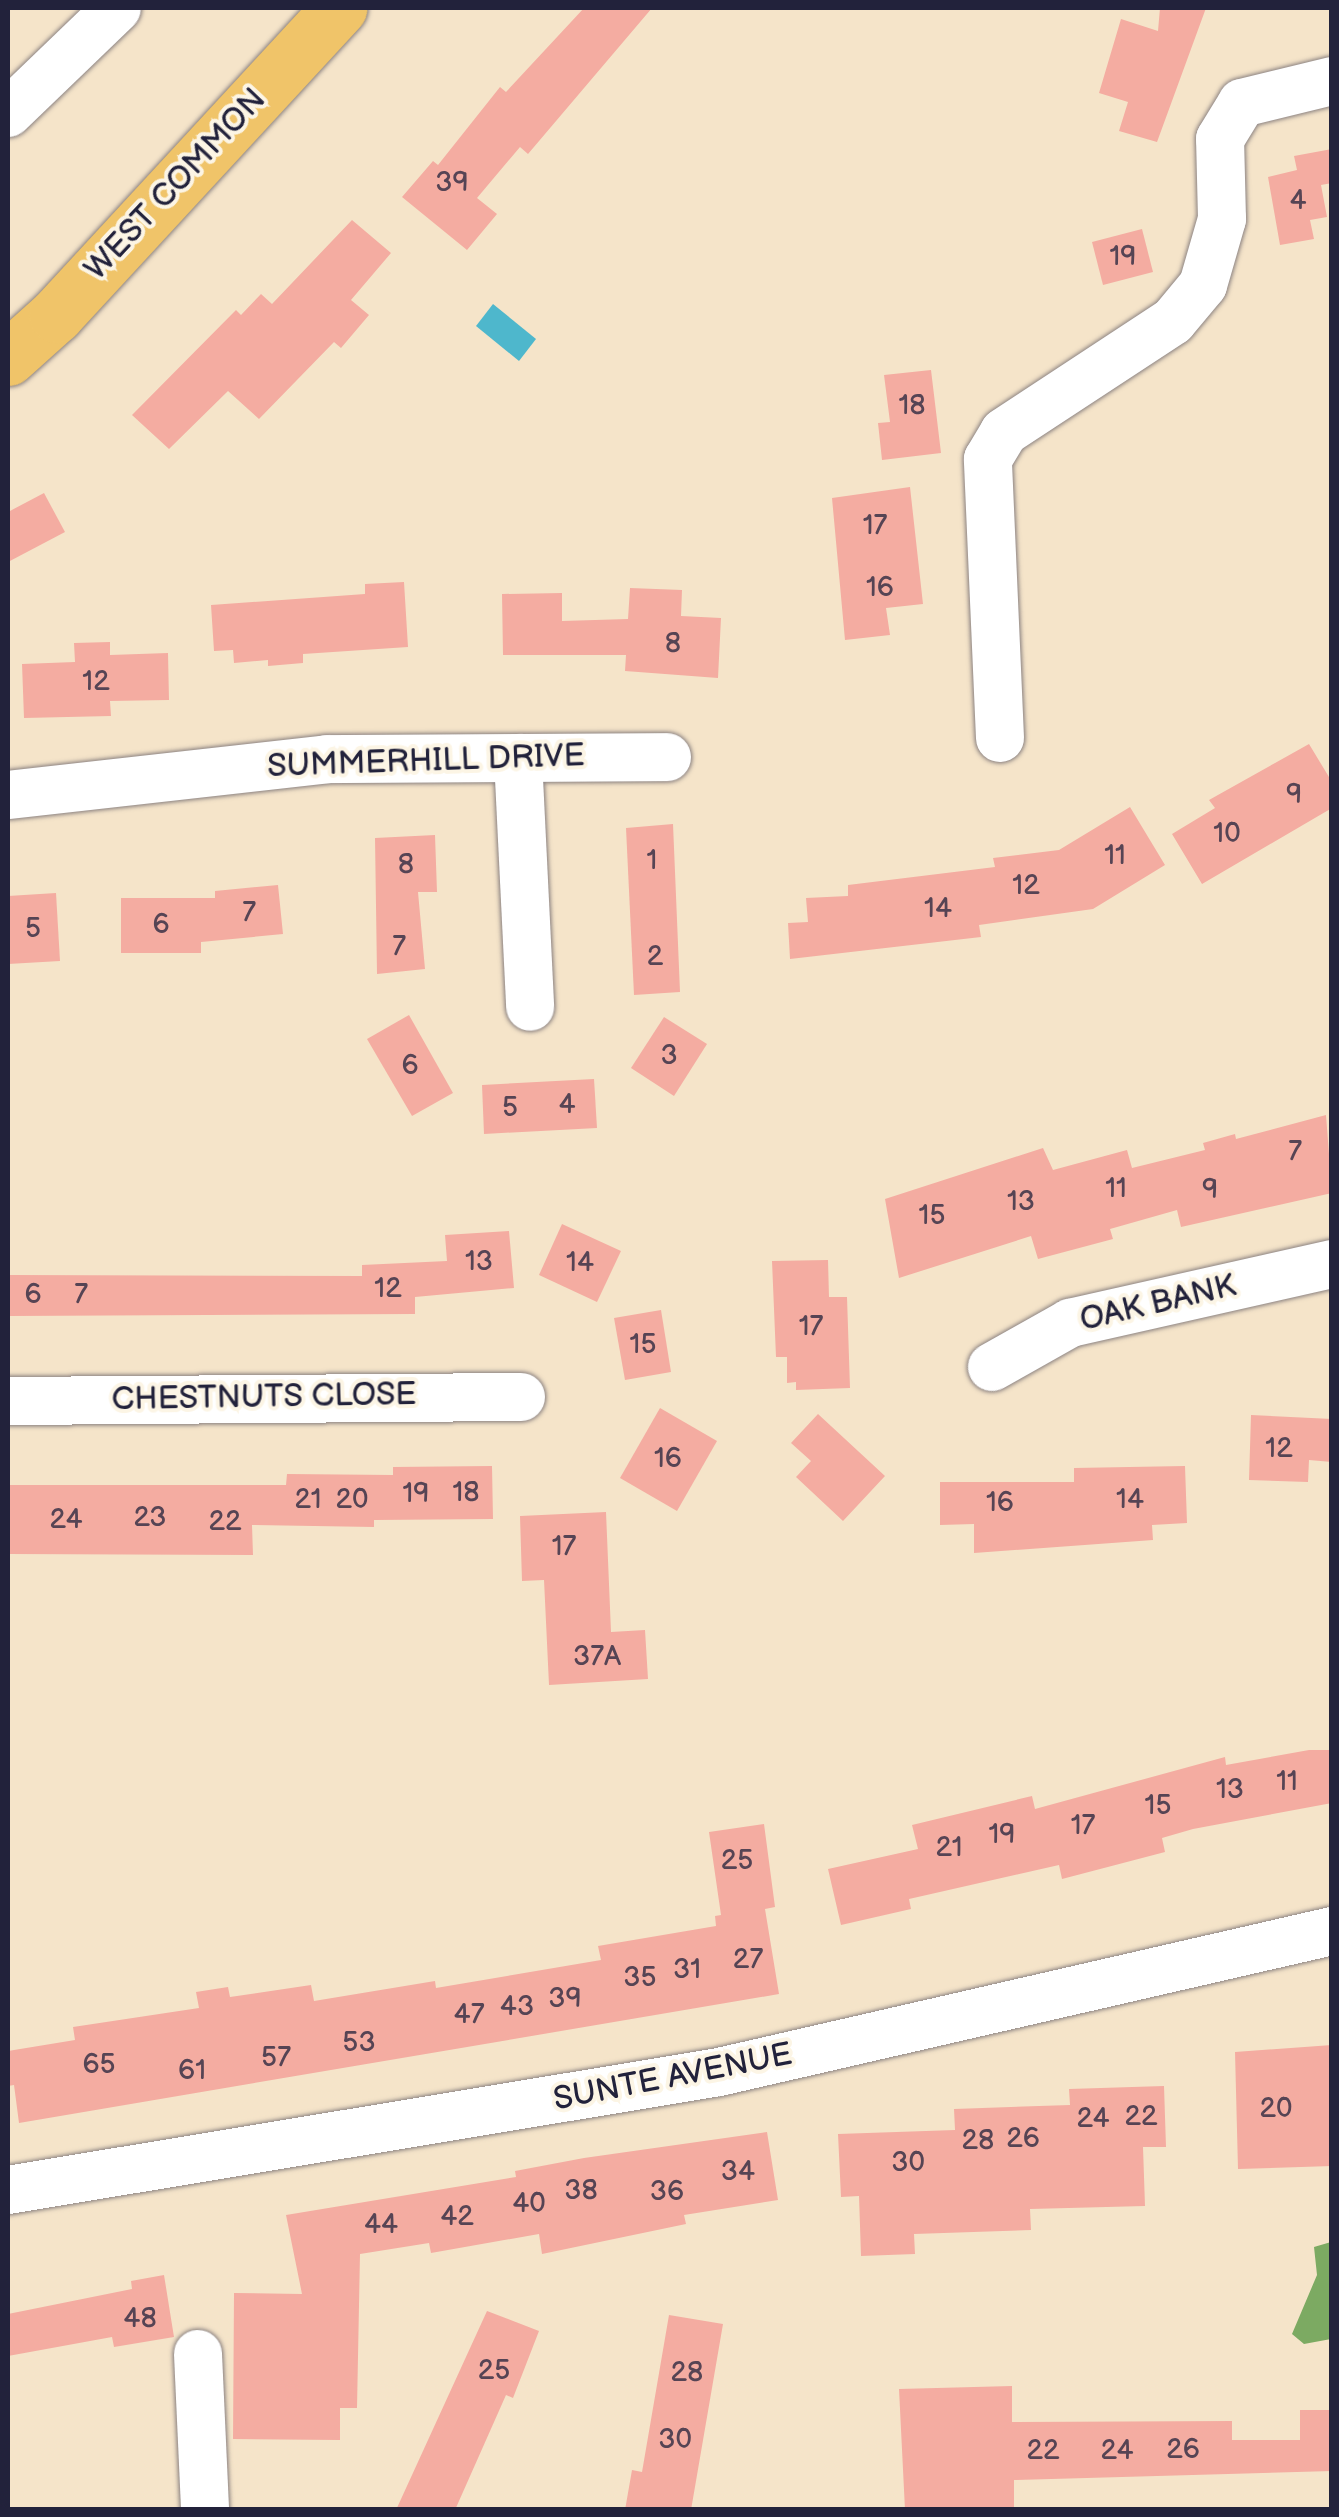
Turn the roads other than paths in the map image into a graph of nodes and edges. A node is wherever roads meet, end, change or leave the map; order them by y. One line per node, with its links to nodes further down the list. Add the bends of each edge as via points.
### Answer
1 (117, 8): 4 (street)
2 (339, 8): 5 (main road, WEST COMMON, via 56,315)
3 (1332, 81): 6 (street, via 1242,104 1220,139 1222,220 1203,285 1174,321 1004,432 988,459)
4 (8, 113)
5 (8, 358)
6 (1000, 738)
7 (667, 757): 8 (street, SUMMERHILL DRIVE)
8 (518, 758): 9 (street, SUMMERHILL DRIVE, via 326,758); 10 (street)
9 (8, 795)
10 (530, 1008)
11 (1332, 1264): 12 (street, OAK BANK, via 1070,1323)
12 (992, 1367)
13 (520, 1396): 14 (street, CHESTNUTS CLOSE)
14 (8, 1401)
15 (1332, 1931): 16 (street, SUNTE AVENUE, via 719,2072)
16 (8, 2190)
17 (198, 2354): 18 (street)
18 (204, 2510)

